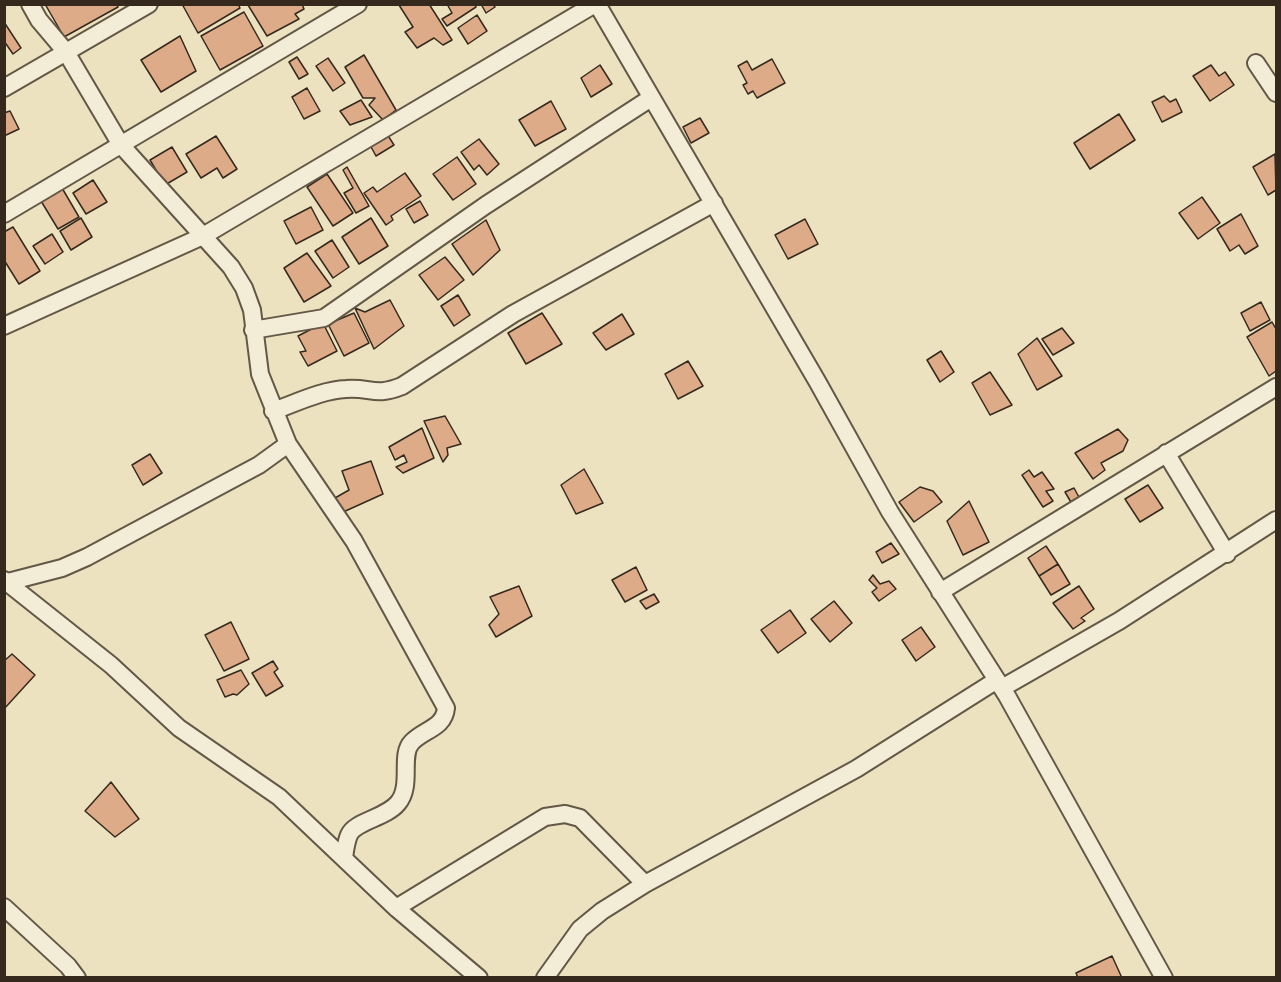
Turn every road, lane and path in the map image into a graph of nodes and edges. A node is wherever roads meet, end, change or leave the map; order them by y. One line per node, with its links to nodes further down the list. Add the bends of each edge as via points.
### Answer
1 (30, 4): 5 (street)
2 (148, 4): 5 (street)
3 (358, 4): 10 (street)
4 (596, 4): 9 (street); 13 (street)
5 (66, 52): 7 (street); 10 (street)
6 (1256, 63): 8 (street)
7 (4, 88)
8 (1276, 93)
9 (651, 98): 11 (street); 15 (street, via 486,204 324,318)
10 (121, 145): 12 (street); 13 (street)
11 (714, 203): 17 (street, via 513,314 402,386 385,393 335,390); 23 (street, via 890,512)
12 (4, 214)
13 (203, 236): 14 (street); 15 (street, via 244,288 252,310)
14 (4, 326)
15 (253, 330): 17 (street, via 260,374)
16 (1276, 387): 19 (street)
17 (273, 411): 18 (street)
18 (288, 444): 22 (street, via 249,471 87,557 62,568); 25 (street, via 354,542 446,708 437,726 408,748 406,790 398,804 356,827 349,834)
19 (1166, 453): 21 (street); 23 (street)
20 (1276, 520): 21 (street)
21 (1227, 554): 24 (street, via 1119,621)
22 (5, 582): 25 (street, via 111,664 179,728 279,797)
23 (940, 592): 24 (street)
24 (999, 684): 26 (street, via 856,769); 32 (street)
25 (344, 858): 28 (street)
26 (645, 884): 28 (street, via 580,818 565,814 545,817); 31 (street, via 580,929)
27 (4, 907): 29 (street)
28 (396, 908): 30 (street)
29 (76, 978)
30 (479, 978)
31 (545, 978)
32 (1164, 978)

